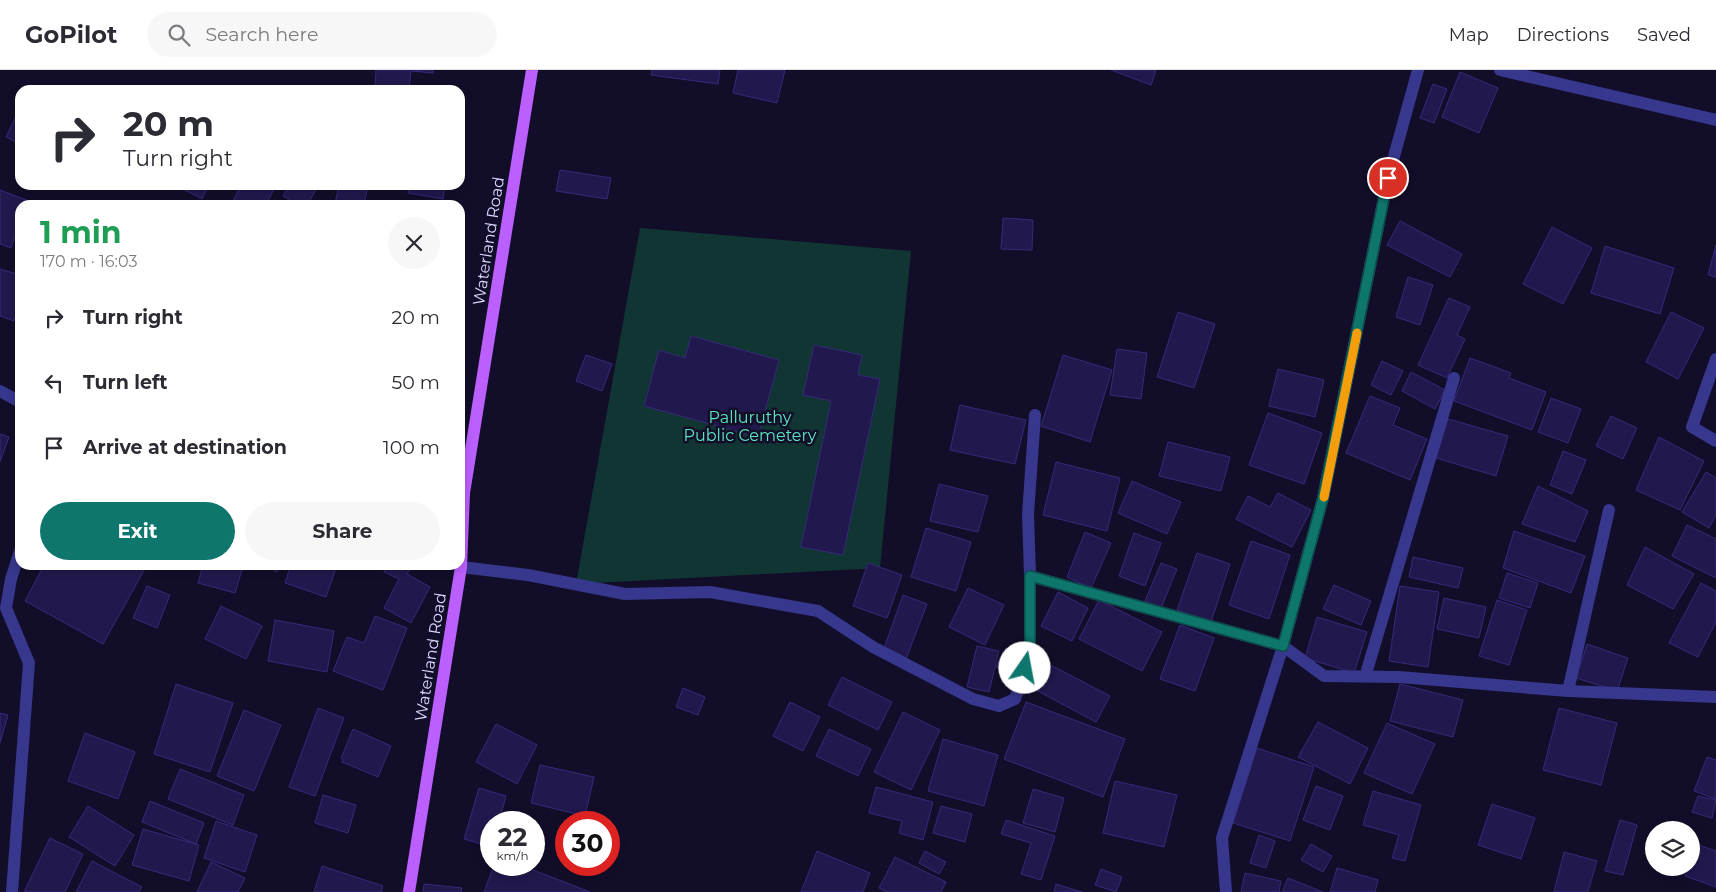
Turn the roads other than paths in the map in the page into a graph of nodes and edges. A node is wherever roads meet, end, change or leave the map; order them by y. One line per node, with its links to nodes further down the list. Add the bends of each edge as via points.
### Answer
1 (532, 70): 11 (main road, Waterland Road)
2 (1418, 70): 17 (street, via 1388,178 1323,498)
3 (1500, 70): 4 (street)
4 (1716, 120)
5 (1716, 358): 10 (street, via 1692,427)
6 (1454, 378): 18 (street)
7 (0, 391): 8 (street)
8 (15, 399)
9 (1035, 415): 16 (street, via 1028,514)
10 (1716, 441)
11 (465, 474)
12 (1609, 510): 19 (street)
13 (15, 567): 21 (street, via 6,608 29,663)
14 (465, 567): 16 (street, via 528,575 625,594 710,592 818,611 873,647 973,699 998,706 1015,699 1030,652)
15 (461, 570): 22 (main road, Waterland Road)
16 (1030, 576): 17 (street)
17 (1283, 646): 18 (street, via 1324,676); 23 (street, via 1222,838)
18 (1365, 677): 19 (street)
19 (1568, 691): 20 (street)
20 (1716, 697)
21 (12, 892)
22 (410, 892)
23 (1226, 892)

